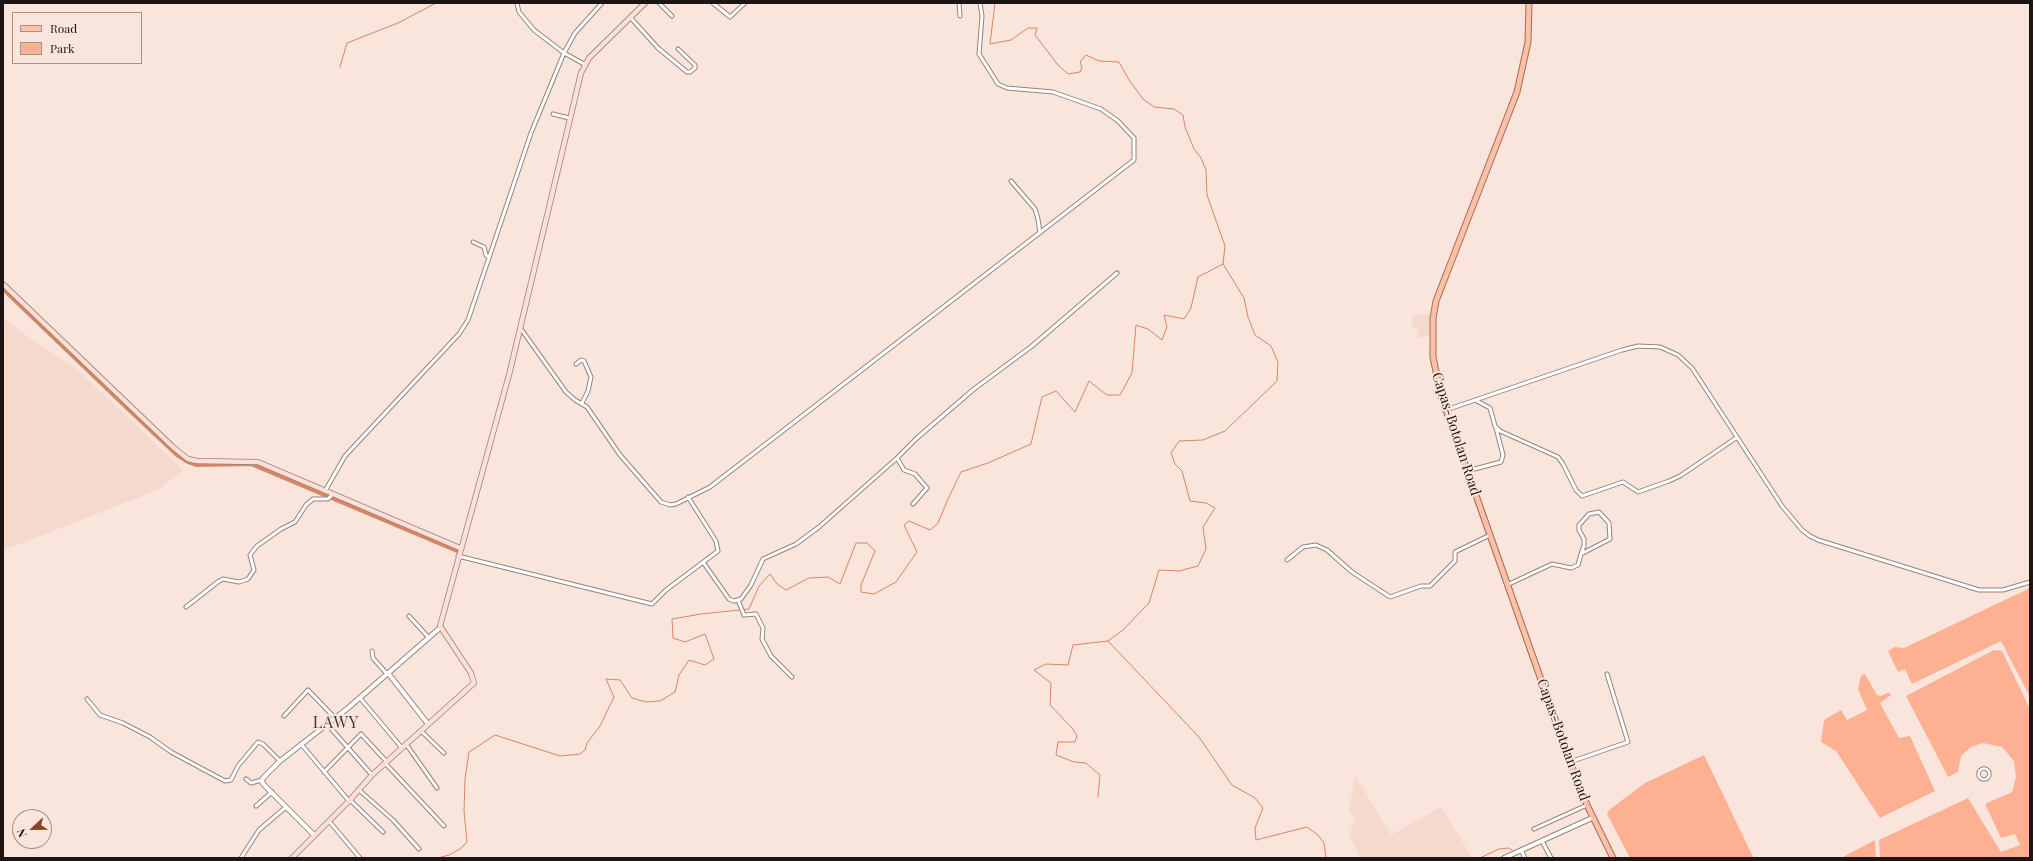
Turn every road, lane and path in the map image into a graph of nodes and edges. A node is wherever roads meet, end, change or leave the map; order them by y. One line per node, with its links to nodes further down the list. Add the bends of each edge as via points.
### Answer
1 (517, 3): 14 (street, via 519,12 531,26)
2 (645, 3): 12 (main road)
3 (659, 3): 10 (street)
4 (713, 3): 5 (street, via 730,17)
5 (745, 3)
6 (958, 3): 11 (street)
7 (980, 3): 19 (street, via 982,16 979,54 998,84 1007,88 1053,92 1097,107 1112,116 1134,138 1134,160)
8 (1528, 3): 28 (main road, Capas-Botolan Road, via 1528,42 1518,92 1434,309 1433,357)
9 (601, 4): 14 (street, via 575,33)
10 (672, 16)
11 (960, 16)
12 (630, 17): 13 (street, via 658,48 690,72 695,65); 15 (main road)
13 (678, 49)
14 (564, 53): 15 (street); 21 (street, via 531,133)
15 (584, 64): 17 (main road)
16 (553, 114): 17 (street)
17 (569, 118): 24 (main road, via 549,215)
18 (1012, 181): 19 (street, via 1035,209)
19 (1040, 234): 35 (street, via 724,477)
20 (473, 242): 21 (street, via 484,247)
21 (489, 257): 33 (street, via 463,329 349,451 337,466)
22 (1117, 273): 31 (street, via 1037,342 974,389)
23 (3, 284): 33 (main road, via 183,456 198,461 258,462)
24 (520, 329): 27 (street, via 566,392); 38 (main road)
25 (576, 364): 27 (street, via 584,361 591,377 588,392)
26 (1475, 400): 28 (street); 29 (street, via 1490,408); 30 (street, via 1622,350 1651,345 1678,355 1692,368)
27 (582, 403): 35 (street, via 594,416 620,455 658,499 665,504 673,504)
28 (1446, 410): 32 (main road, Capas-Botolan Road)
29 (1495, 426): 30 (street, via 1506,434 1558,457 1582,496 1623,482 1638,492 1656,486 1680,476); 32 (street, via 1503,455 1501,462)
30 (1736, 438): 43 (street, via 1782,506 1802,530 1818,540 1979,590 2003,590)
31 (897, 458): 36 (street, via 904,470 915,474 928,488); 45 (street, via 806,537 763,559 747,592)
32 (1467, 471): 37 (main road, Capas-Botolan Road)
33 (325, 490): 34 (main road)
34 (333, 494): 38 (main road); 46 (street, via 328,498 313,499 295,522 280,528 257,546 250,554 254,570 248,579 239,582 223,579 218,581)
35 (688, 497): 42 (street, via 719,548 717,553)
36 (913, 504)
37 (1490, 535): 41 (street, via 1455,552 1456,561 1429,587 1420,586 1392,596 1352,572 1327,550 1316,545 1303,547); 44 (main road, Capas-Botolan Road)
38 (460, 548): 40 (main road)
39 (1581, 554): 39 (street, via 1584,543 1579,525 1589,514 1599,512 1609,523 1610,540); 44 (street, via 1575,567 1552,564)
40 (458, 556): 42 (street, via 650,604); 48 (main road)
41 (1287, 560)
42 (703, 562): 45 (street, via 730,599)
43 (2030, 582)
44 (1507, 585): 68 (main road, Capas-Botolan Road)
45 (738, 600): 53 (street, via 745,615 756,614 763,628 762,640 771,656)
46 (186, 607)
47 (409, 616): 49 (street)
48 (441, 627): 49 (street); 59 (main road, via 471,673 474,683)
49 (429, 638): 51 (street)
50 (372, 651): 51 (street, via 373,658)
51 (388, 674): 54 (street); 59 (street)
52 (1607, 674): 68 (street, via 1628,742)
53 (792, 678)
54 (360, 698): 57 (street); 64 (street)
55 (87, 699): 66 (street, via 100,715 150,737 171,752 225,781 232,779 238,766 257,742 263,744)
56 (284, 716): 57 (street, via 308,690)
57 (336, 718): 58 (street)
58 (327, 724): 61 (street); 63 (street)
59 (428, 724): 60 (main road)
60 (421, 731): 62 (main road); 65 (street)
61 (301, 744): 66 (street); 70 (street)
62 (406, 744): 64 (main road); 74 (street)
63 (348, 748): 67 (street, via 361,734); 70 (street); 71 (street)
64 (402, 748): 67 (main road)
65 (444, 753)
66 (280, 761): 73 (street)
67 (386, 762): 71 (main road); 83 (street)
68 (1570, 762): 78 (main road, Capas-Botolan Road)
69 (1980, 771): 69 (street, via 1988,770 1988,779 1980,778)
70 (324, 772): 77 (street)
71 (372, 775): 75 (main road)
72 (246, 779): 73 (street, via 251,783)
73 (262, 780): 76 (street)
74 (437, 788)
75 (359, 790): 77 (main road); 88 (street, via 393,820)
76 (272, 792): 79 (street); 80 (street)
77 (350, 800): 82 (main road); 85 (street)
78 (1587, 805): 81 (main road, Capas-Botolan Road); 84 (street)
79 (256, 806)
80 (286, 808): 86 (street); 90 (street, via 259,830)
81 (1592, 818): 87 (street); 96 (main road, Capas-Botolan Road)
82 (329, 820): 86 (main road); 92 (street)
83 (444, 826)
84 (1534, 829)
85 (383, 832)
86 (314, 835): 91 (main road)
87 (1542, 841): 89 (street); 95 (street)
88 (419, 849)
89 (1521, 850): 93 (street); 94 (street)
90 (241, 858)
91 (292, 858)
92 (360, 858)
93 (1504, 858)
94 (1525, 858)
95 (1551, 858)
96 (1613, 858)

